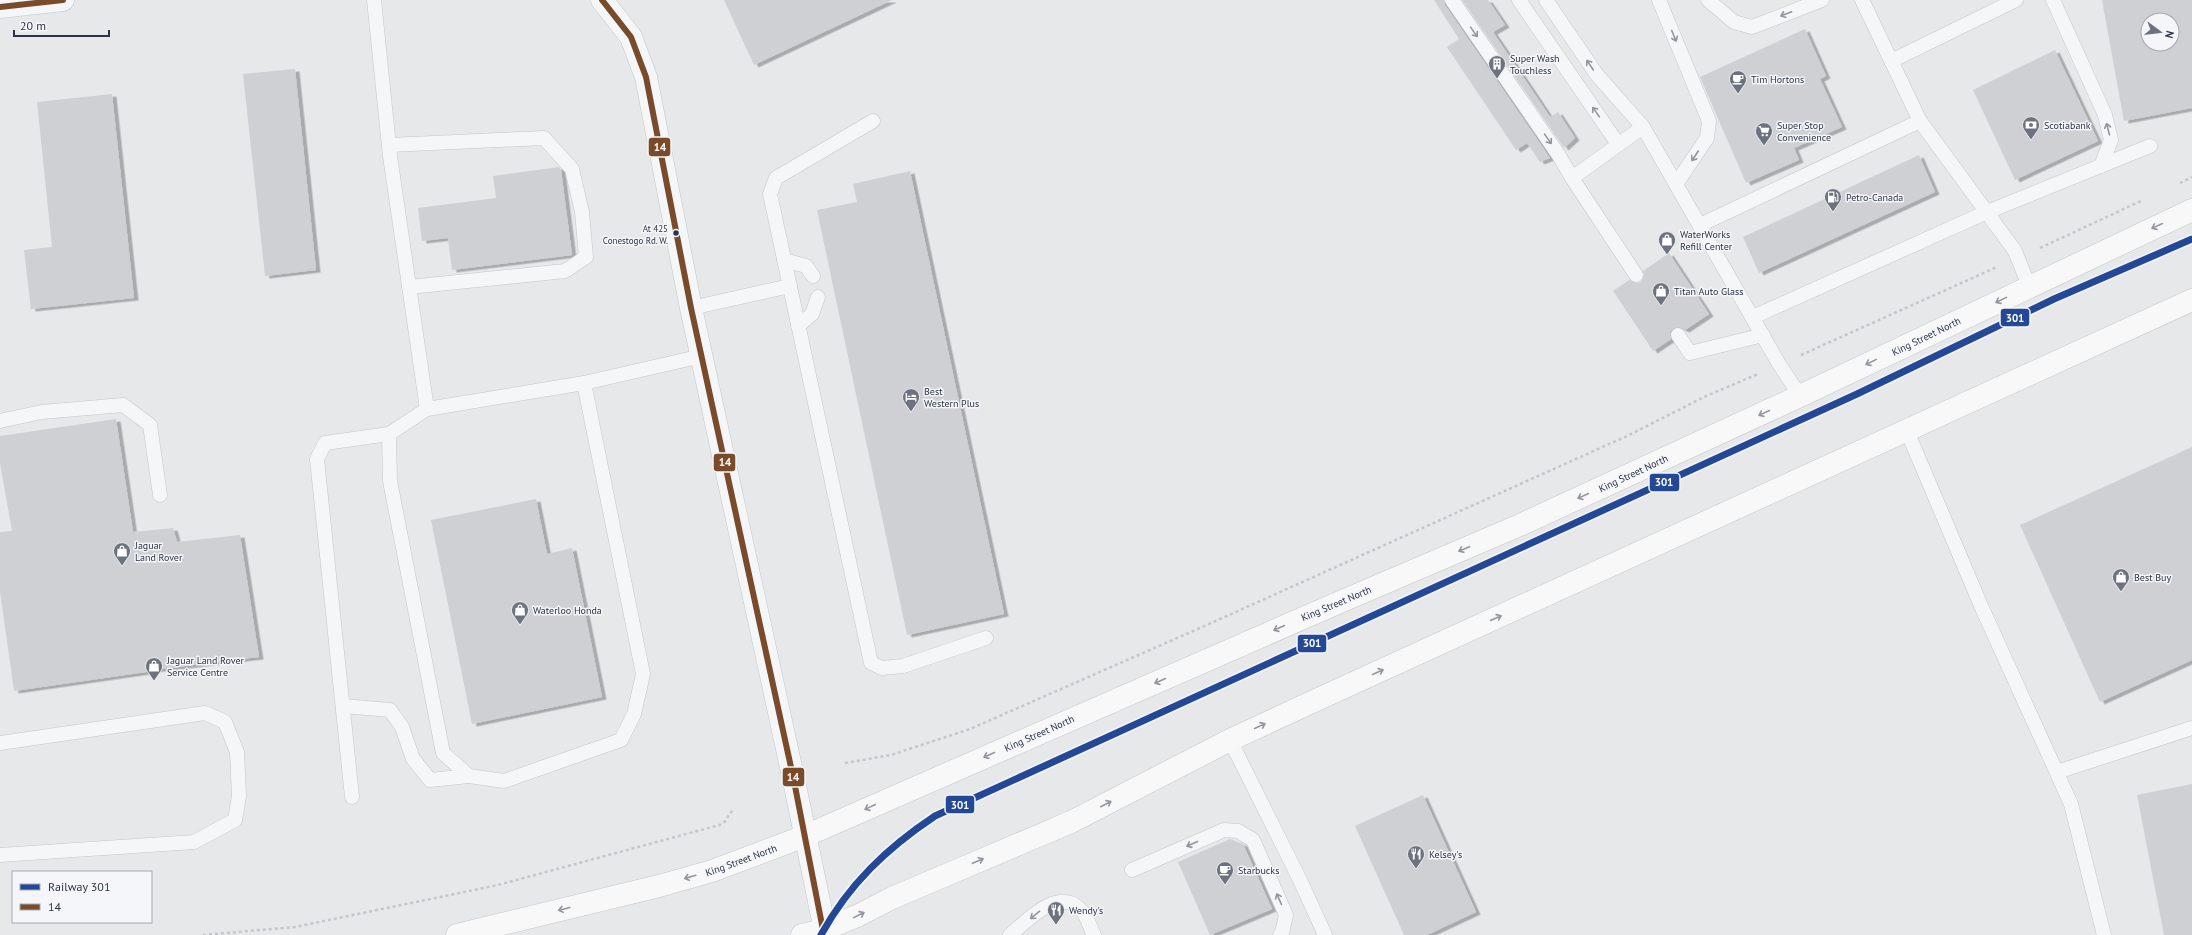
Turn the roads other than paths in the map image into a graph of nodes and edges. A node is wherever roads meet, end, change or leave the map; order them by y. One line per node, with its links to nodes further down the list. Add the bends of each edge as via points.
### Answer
1 (63, 0): 13 (street)
2 (374, 0): 19 (lane)
3 (602, 0): 35 (street, via 631,37 646,77)
4 (1452, 0): 22 (lane, one-way to 22)
5 (1519, 0): 18 (lane, one-way to 5)
6 (1546, 0): 17 (lane, one-way to 6, via 1597,75)
7 (1659, 0): 23 (lane, one-way to 23, via 1709,121 1707,138)
8 (1708, 0): 9 (lane, one-way to 8, via 1752,27 1734,22)
9 (1822, 0)
10 (1862, 0): 14 (lane)
11 (2016, 0): 14 (lane)
12 (2053, 0): 21 (lane, one-way to 12, via 2111,140 2105,115)
13 (0, 7)
14 (1891, 61): 16 (lane)
15 (873, 121): 27 (lane, via 776,178 770,194)
16 (1920, 121): 25 (lane); 26 (lane)
17 (1643, 126): 18 (lane); 23 (lane)
18 (1618, 144): 22 (lane)
19 (389, 145): 32 (lane); 32 (lane, via 544,138 572,169 582,212 586,257 564,271)
20 (2150, 146): 21 (lane)
21 (2101, 166): 25 (lane)
22 (1572, 178): 28 (lane)
23 (1676, 184): 26 (lane)
24 (2192, 210): 31 (main road, King Street North, one-way to 31)
25 (1987, 212): 31 (lane, via 2018,258); 36 (lane)
26 (1700, 225): 36 (lane)
27 (784, 260): 29 (lane, via 806,266); 30 (lane)
28 (1636, 275)
29 (813, 276)
30 (790, 286): 35 (lane); 37 (lane)
31 (2029, 286): 42 (main road, King Street North, one-way to 42)
32 (410, 287): 43 (lane)
33 (818, 297): 37 (lane, via 812,314)
34 (2192, 300): 45 (main road)
35 (691, 308): 40 (street)
36 (1753, 317): 39 (lane)
37 (798, 326): 48 (lane, via 871,663 882,668 903,666)
38 (1678, 334): 39 (lane, via 1690,353)
39 (1763, 335): 42 (lane)
40 (702, 356): 41 (lane); 56 (street)
41 (584, 384): 43 (lane); 54 (lane, via 643,674 634,714 621,740 504,781)
42 (1800, 396): 56 (main road, King Street North, one-way to 56, via 1520,525)
43 (427, 409): 46 (lane)
44 (0, 421): 47 (lane, via 42,412 123,405 150,425)
45 (1907, 431): 51 (main road, one-way to 45); 53 (lane, via 1982,608)
46 (389, 434): 49 (lane, via 325,443 317,458); 54 (lane, via 390,481 442,753)
47 (160, 495)
48 (986, 638)
49 (343, 706): 54 (lane, via 390,710 402,727 413,759 430,780); 55 (lane)
50 (2192, 728): 53 (lane)
51 (1230, 740): 59 (main road, one-way to 51, via 892,898 1071,822); 65 (lane)
52 (0, 743): 57 (lane, via 205,713 225,722 237,752 239,796 235,820 194,842)
53 (2057, 772): 66 (lane, via 2071,804)
54 (469, 776)
55 (352, 797)
56 (805, 836): 59 (street); 60 (main road, King Street North, one-way to 60, via 712,871)
57 (0, 855)
58 (1132, 870): 64 (lane, one-way to 58, via 1286,915 1253,840 1238,831 1224,830)
59 (824, 933): 61 (main road)
60 (457, 935)
61 (802, 935)
62 (1010, 935): 63 (lane, one-way to 62, via 1081,910 1066,902 1050,903)
63 (1094, 935)
64 (1280, 935)
65 (1325, 935)
66 (2104, 935)

